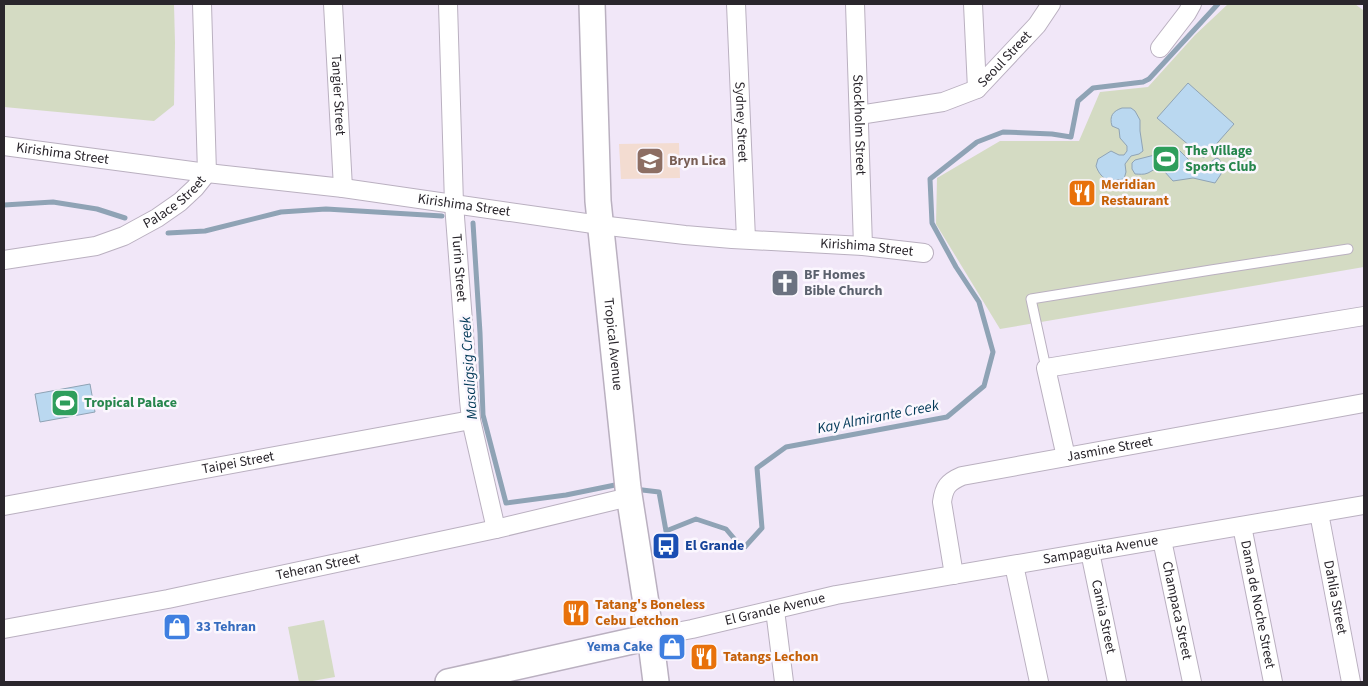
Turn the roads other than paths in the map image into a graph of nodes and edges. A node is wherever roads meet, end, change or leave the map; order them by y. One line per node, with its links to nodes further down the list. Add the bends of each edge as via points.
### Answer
1 (202, 4): 14 (street, Palace Street)
2 (333, 4): 15 (street, Tangier Street)
3 (448, 4): 16 (street, Turin Street)
4 (592, 4): 17 (street, Tropical Avenue)
5 (736, 4): 18 (street, Sydney Street)
6 (855, 4): 12 (street, Stockholm Street)
7 (973, 4): 11 (street)
8 (1051, 4): 11 (street, Seoul Street, via 1037,24)
9 (1192, 4): 10 (street)
10 (1160, 48)
11 (977, 89): 12 (street, Seoul Street, via 943,102)
12 (859, 115): 19 (street, Stockholm Street)
13 (4, 146): 14 (street, Kirishima Street)
14 (207, 173): 15 (street, Kirishima Street); 22 (street, Palace Street, via 180,202 124,236 96,246)
15 (342, 188): 16 (street, Kirishima Street)
16 (454, 204): 17 (street, Kirishima Street); 26 (street, Turin Street)
17 (600, 225): 18 (street, Kirishima Street); 28 (street, Tropical Avenue)
18 (746, 239): 19 (street, Kirishima Street)
19 (863, 246): 21 (street, Kirishima Street)
20 (1348, 250): 24 (lane, via 1031,299)
21 (924, 253)
22 (4, 260)
23 (1364, 316): 24 (street)
24 (1046, 368): 27 (street)
25 (1364, 403): 27 (street, Jasmine Street)
26 (471, 420): 30 (street, Taipei Street); 33 (street, Turin Street)
27 (1066, 458): 37 (street, Jasmine Street, via 962,476 947,485 942,502)
28 (629, 497): 33 (street, Teheran Street); 41 (street, Tropical Avenue)
29 (1364, 505): 31 (street, Sampaguita Avenue)
30 (4, 506)
31 (1318, 513): 32 (street, Sampaguita Avenue); 50 (street, Dahlia Street)
32 (1242, 526): 34 (street, Sampaguita Avenue); 49 (street, Dama de Noche Street)
33 (496, 528): 40 (street, Teheran Street, via 168,599)
34 (1162, 540): 35 (street, Sampaguita Avenue); 48 (street, Champaca Street)
35 (1090, 552): 36 (street, Sampaguita Avenue); 47 (street, Camia Street)
36 (1014, 565): 37 (street, Sampaguita Avenue); 46 (street)
37 (954, 575): 38 (street, Sampaguita Avenue)
38 (836, 595): 39 (street, El Grande Avenue)
39 (775, 610): 41 (street, El Grande Avenue); 45 (street)
40 (4, 629)
41 (650, 636): 42 (street, El Grande Avenue); 44 (street, Tropical Avenue)
42 (515, 675): 43 (street, El Grande Avenue)
43 (448, 682)
44 (656, 682)
45 (784, 682)
46 (1038, 682)
47 (1117, 682)
48 (1192, 682)
49 (1273, 682)
50 (1351, 682)

